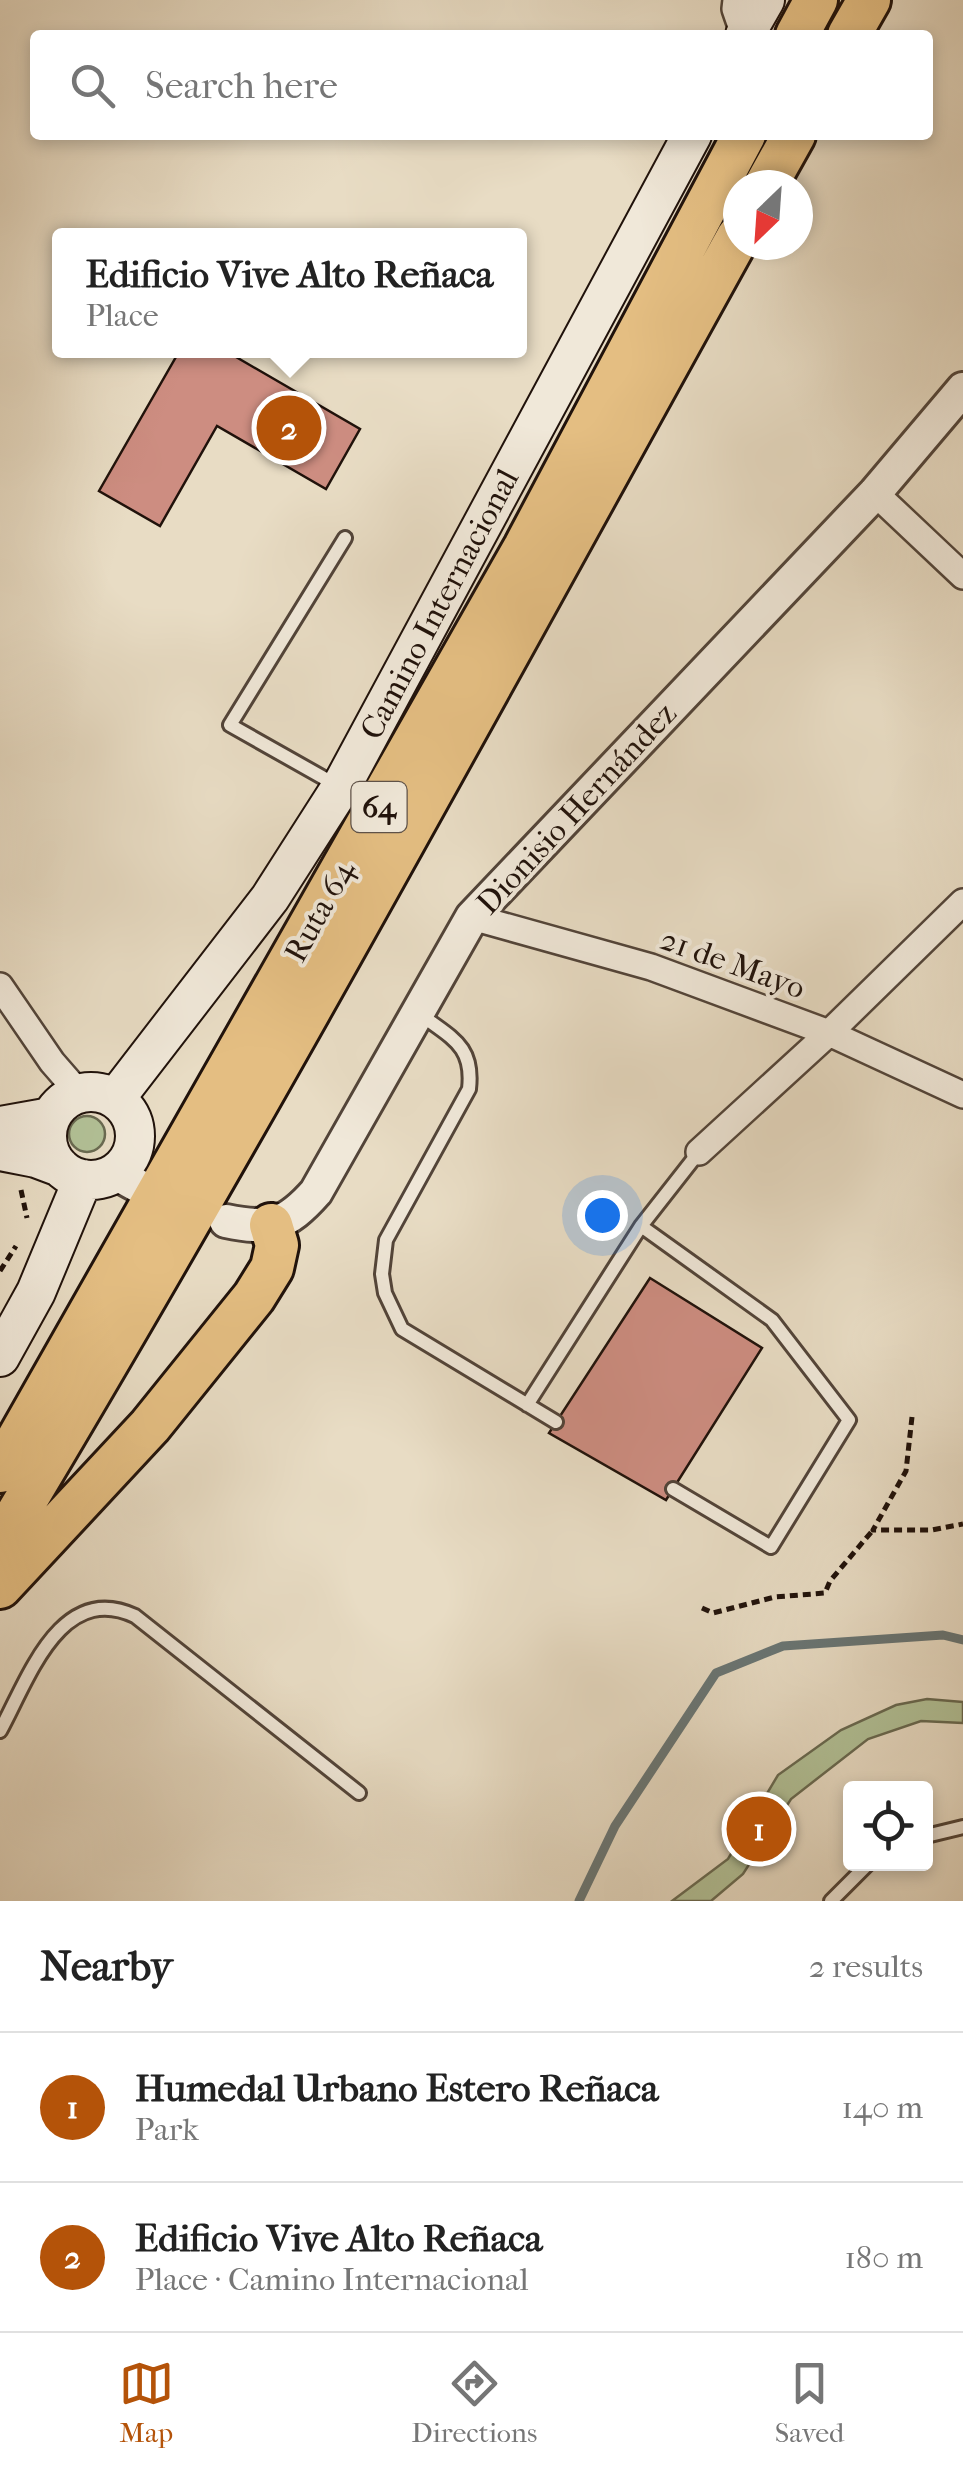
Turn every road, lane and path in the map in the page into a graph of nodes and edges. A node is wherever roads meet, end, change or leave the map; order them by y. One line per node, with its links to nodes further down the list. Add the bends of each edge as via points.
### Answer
1 (736, 0): 5 (street)
2 (764, 0): 6 (main road)
3 (816, 0): 7 (highway)
4 (869, 0): 8 (highway)
5 (743, 30)
6 (748, 30)
7 (801, 30)
8 (852, 30)
9 (689, 140): 18 (main road, Camino Internacional)
10 (741, 140): 39 (highway, Ruta 64 / 64, via 526,547)
11 (791, 140): 12 (highway)
12 (774, 170)
13 (725, 260): 43 (highway, Ruta 64 / 64, via 433,790)
14 (963, 389): 15 (street, Dionisio Hernández)
15 (875, 493): 17 (street); 20 (street, Dionisio Hernández)
16 (345, 538): 18 (lane, via 230,724)
17 (963, 576)
18 (340, 788): 25 (main road, Camino Internacional, via 270,898)
19 (963, 902): 23 (street)
20 (472, 916): 22 (street, Dionisio Hernández); 23 (street, 21 de Mayo, via 651,967)
21 (0, 986): 25 (street)
22 (418, 1012): 31 (street, Dionisio Hernández, via 316,1192 289,1219); 36 (lane, via 463,1047 469,1089 386,1240 385,1294 402,1329)
23 (829, 1033): 24 (street, 21 de Mayo); 27 (street)
24 (963, 1095)
25 (82, 1103): 26 (main road); 28 (main road, via 47,1143); 28 (main road, via 126,1109 135,1136 133,1151)
26 (4, 1143): 28 (main road); 30 (path)
27 (699, 1152): 32 (lane)
28 (100, 1177): 35 (main road)
29 (226, 1221): 31 (street)
30 (27, 1225)
31 (272, 1225): 44 (highway, via 272,1268 244,1312 150,1426)
32 (641, 1226): 36 (lane); 40 (lane, via 772,1320 849,1420 771,1546)
33 (22, 1238): 34 (path)
34 (0, 1271)
35 (0, 1357)
36 (527, 1405): 38 (lane)
37 (912, 1417): 42 (path, via 906,1471)
38 (556, 1422)
39 (0, 1471)
40 (673, 1490)
41 (963, 1524): 42 (path)
42 (873, 1530): 45 (path, via 825,1593 713,1613)
43 (0, 1543)
44 (0, 1587)
45 (702, 1608)
46 (0, 1731): 47 (lane, via 57,1629 83,1611 122,1610)
47 (359, 1793)
48 (963, 1826): 49 (lane)
49 (933, 1834)
50 (861, 1871): 51 (lane)
51 (831, 1901)

